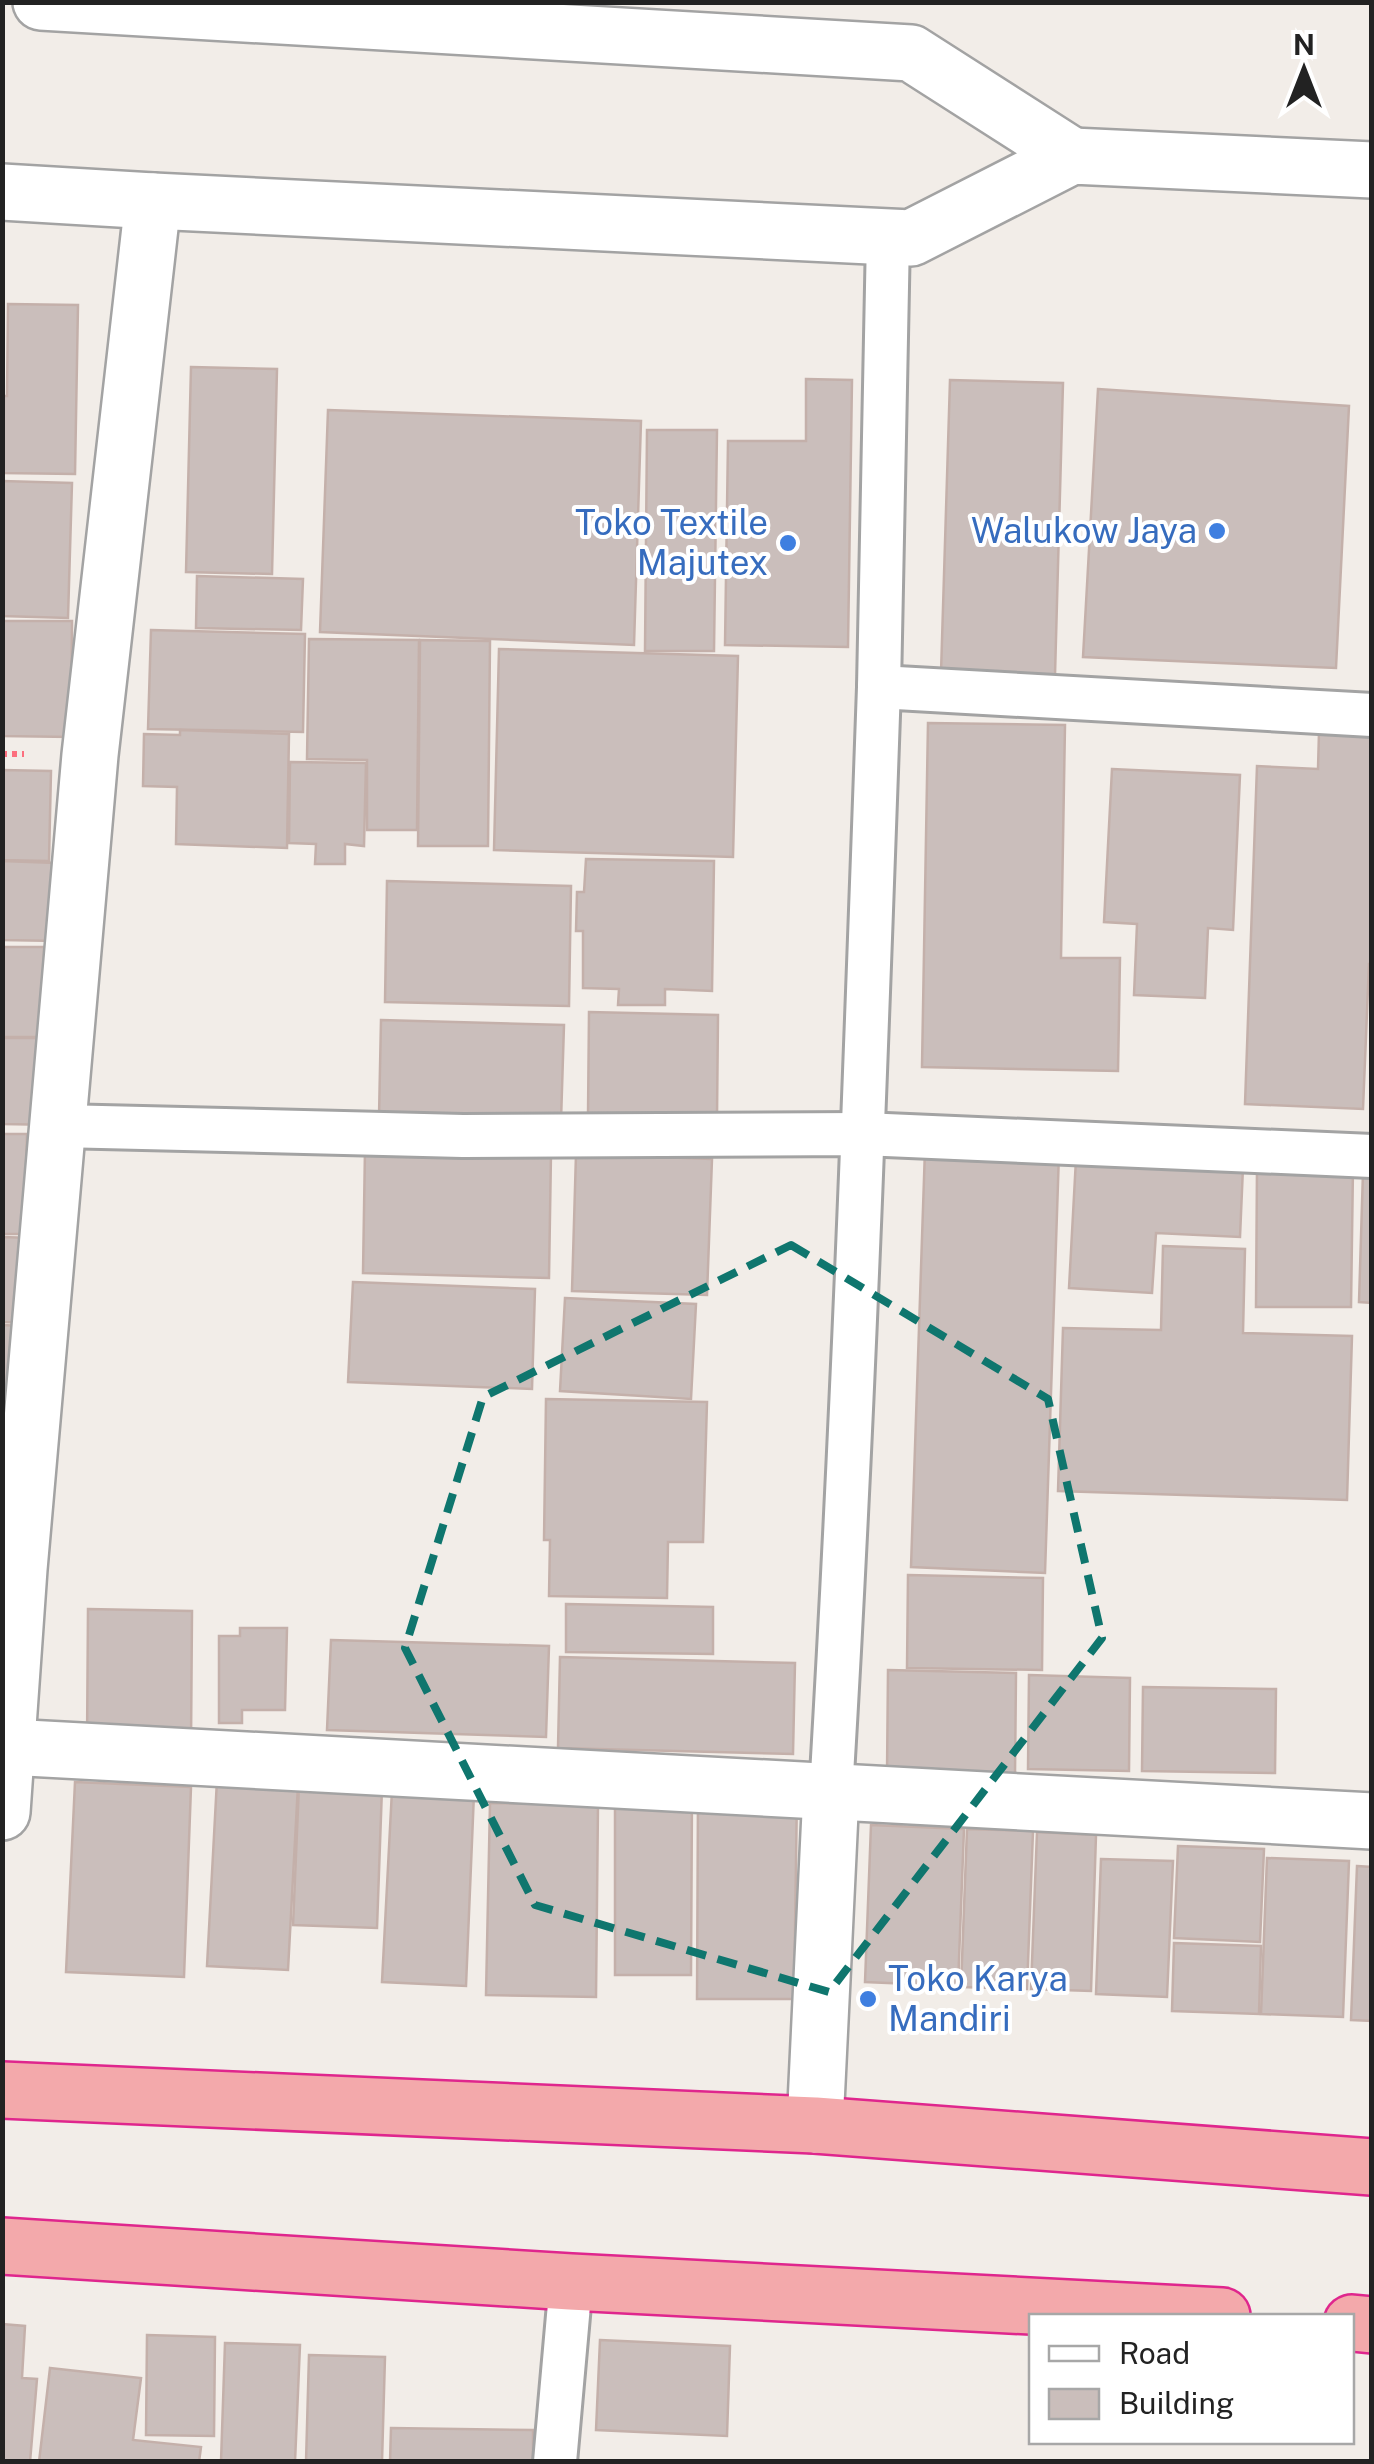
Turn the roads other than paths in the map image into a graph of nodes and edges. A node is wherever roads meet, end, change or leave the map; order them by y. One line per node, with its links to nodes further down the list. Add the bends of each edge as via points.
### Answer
1 (41, 2): 2 (street, via 910,53)
2 (1072, 156): 3 (street); 6 (street, via 910,238)
3 (1372, 170)
4 (2, 192): 5 (street)
5 (153, 201): 6 (street); 9 (street, via 90,756)
6 (888, 236): 7 (lane)
7 (879, 687): 8 (lane); 10 (lane)
8 (1372, 715)
9 (60, 1126): 10 (lane, via 463,1136); 12 (street)
10 (863, 1134): 11 (lane); 13 (lane)
11 (1372, 1156)
12 (8, 1747): 13 (street); 14 (street)
13 (831, 1792): 15 (street); 17 (street)
14 (2, 1812)
15 (1372, 1821)
16 (2, 2090): 17 (highway)
17 (815, 2124): 18 (highway)
18 (1372, 2167)
19 (2, 2246): 20 (highway)
20 (571, 2282): 21 (highway); 22 (lane)
21 (1184, 2314)
22 (555, 2462)

